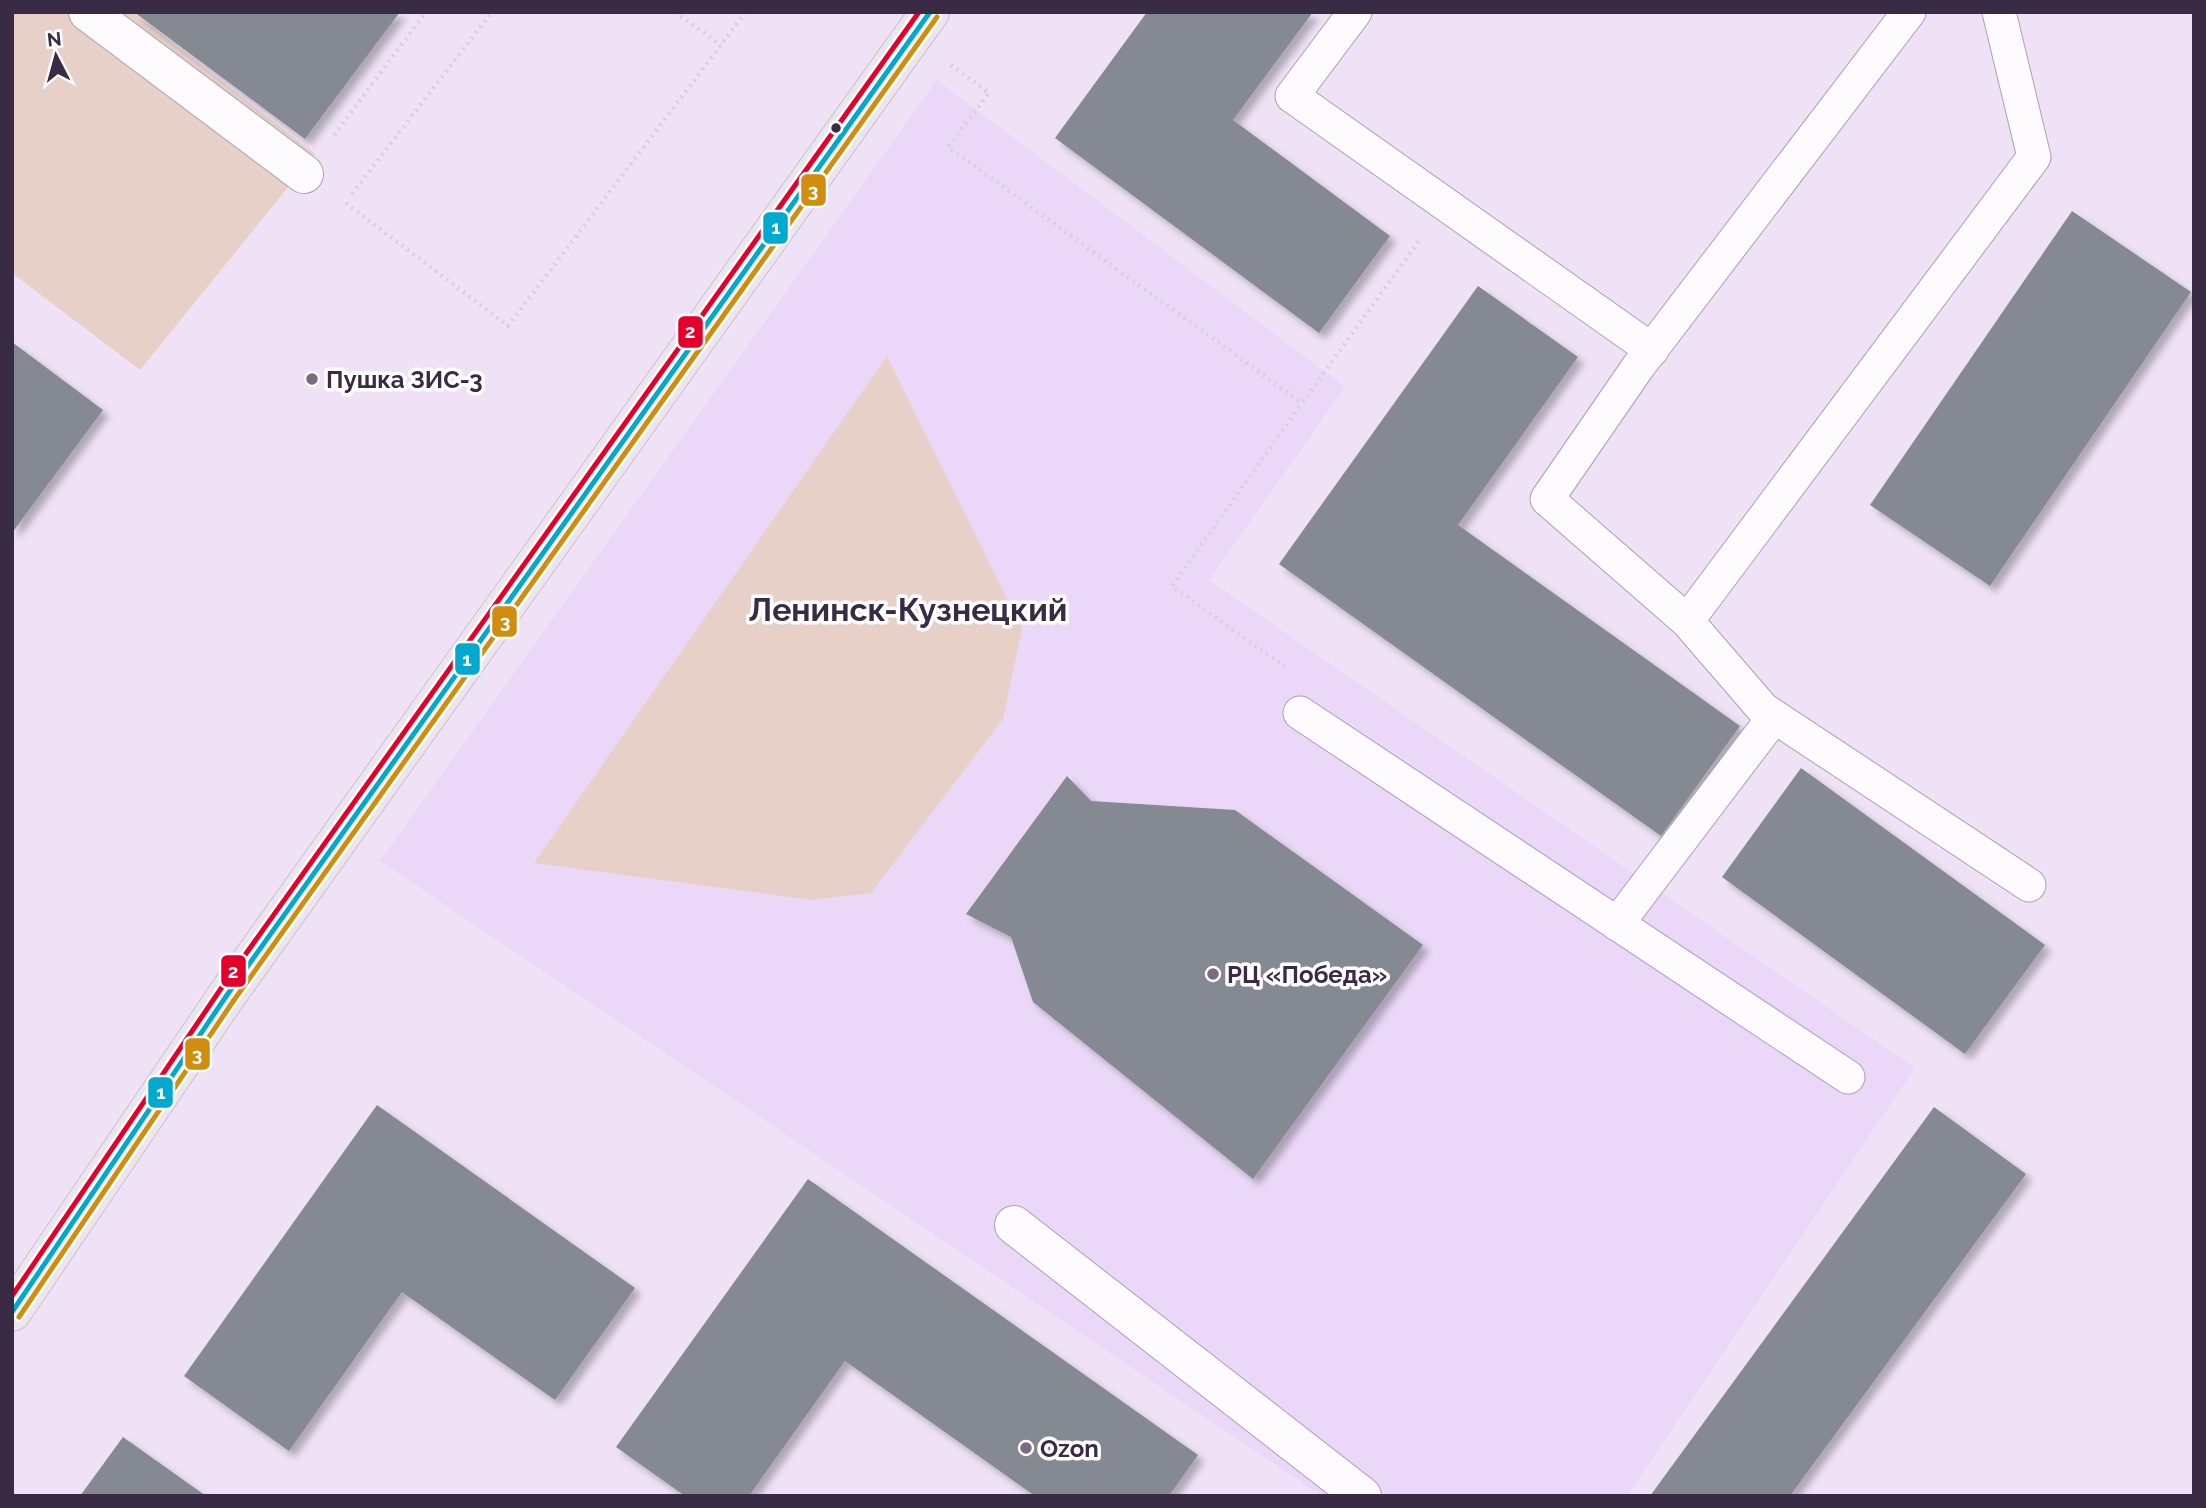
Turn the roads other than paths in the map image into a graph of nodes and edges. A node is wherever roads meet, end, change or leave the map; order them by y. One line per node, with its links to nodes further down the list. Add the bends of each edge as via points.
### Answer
1 (88, 12): 6 (street)
2 (930, 12): 15 (main road, via 227,995)
3 (1355, 12): 7 (lane, via 1292,96)
4 (1909, 12): 7 (lane)
5 (1999, 12): 8 (lane, via 2034,156)
6 (304, 174)
7 (1652, 351): 8 (lane, via 1547,499)
8 (1687, 621): 10 (lane)
9 (1300, 713): 12 (lane)
10 (1774, 717): 11 (lane); 12 (lane)
11 (2029, 885)
12 (1617, 924): 13 (lane)
13 (1848, 1077)
14 (1014, 1224): 16 (street)
15 (12, 1312)
16 (1362, 1496)

